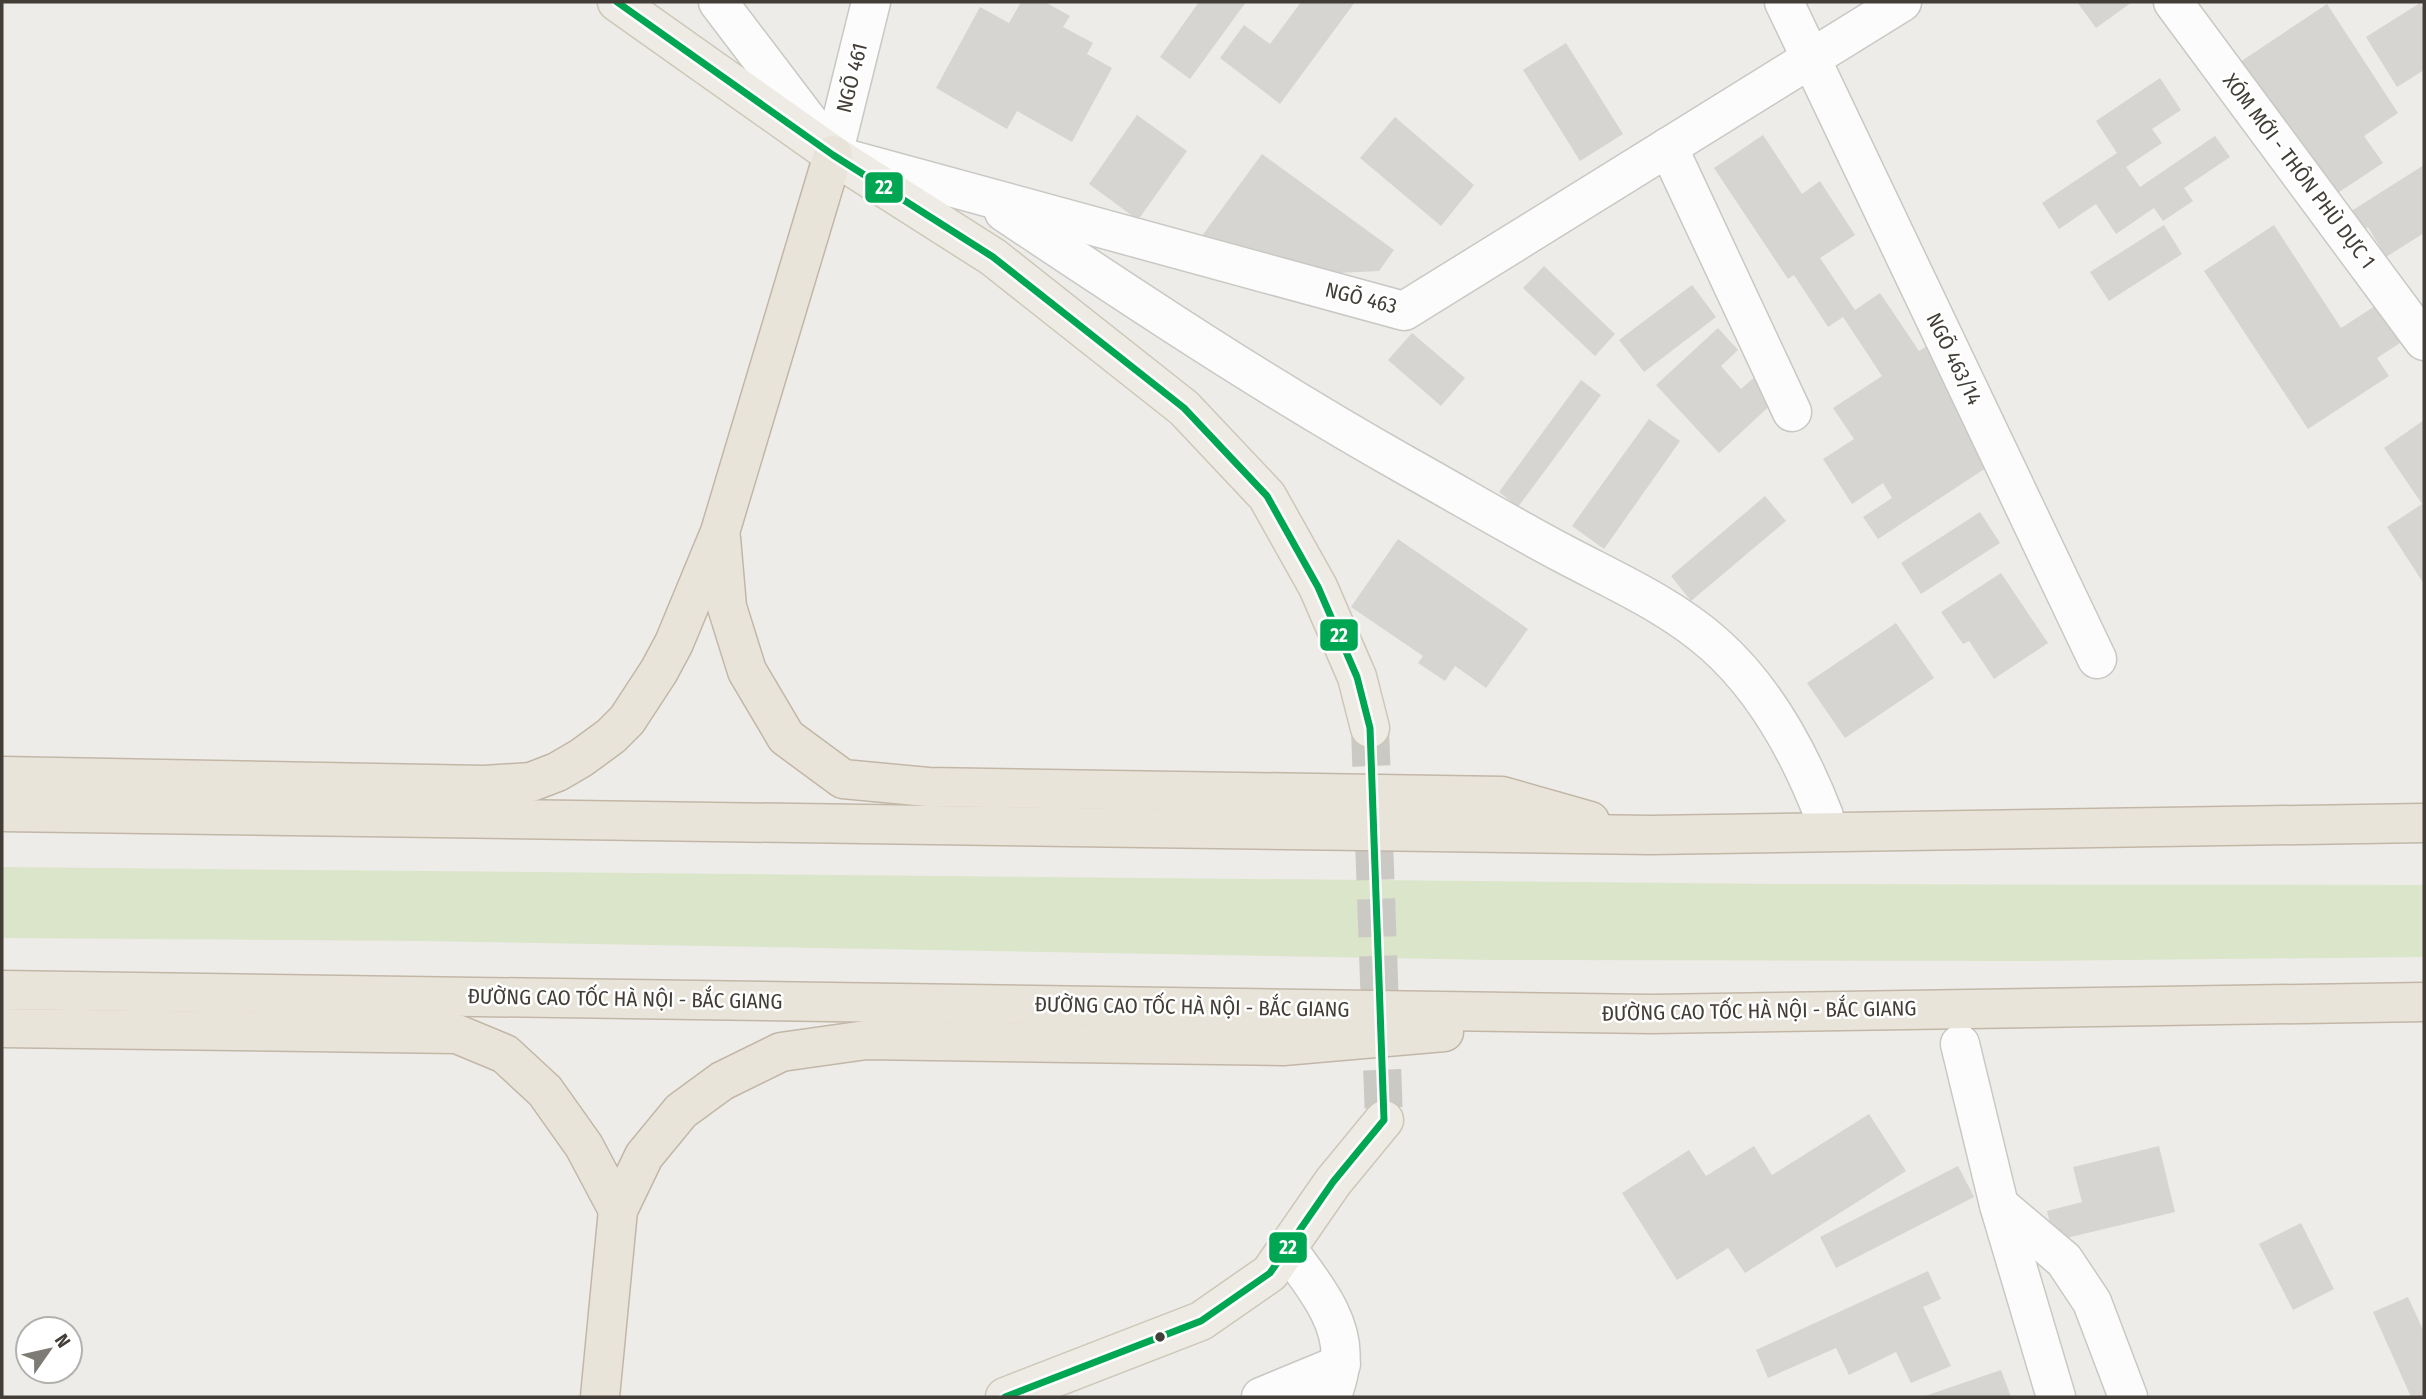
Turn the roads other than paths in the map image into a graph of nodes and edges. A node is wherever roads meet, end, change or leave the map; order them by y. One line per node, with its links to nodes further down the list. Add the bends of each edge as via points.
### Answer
1 (617, 2): 9 (main road)
2 (718, 2): 9 (street)
3 (871, 2): 9 (street, NGÕ 461)
4 (1784, 2): 7 (street, NGÕ 463/14)
5 (1902, 2): 7 (street, NGÕ 463)
6 (2173, 2): 11 (street, XÓM MỚI - THÔN PHÙ DỰC 1)
7 (1810, 59): 8 (street, NGÕ 463); 14 (street, NGÕ 463/14)
8 (1668, 148): 10 (street, NGÕ 463, via 1404,311); 12 (street)
9 (833, 155): 10 (street, NGÕ 463); 13 (highway); 15 (main road, via 993,257 1184,408 1267,496 1318,587 1357,677)
10 (976, 193): 18 (street, via 1192,338 1362,441 1655,601 1714,644 1744,675 1778,723 1808,773)
11 (2424, 341)
12 (1792, 412)
13 (720, 532): 16 (highway, via 674,643 627,720 580,758 531,782 484,785); 20 (highway, via 727,607 747,671 786,737 844,779 928,787 1502,796)
14 (2098, 659)
15 (1370, 728)
16 (2, 776)
17 (2, 812): 20 (highway)
18 (1825, 816)
19 (2424, 824): 20 (highway)
20 (1641, 835)
21 (2, 990): 23 (highway, ĐƯỜNG CAO TỐC HÀ NỘI - BẮC GIANG)
22 (2424, 1002): 23 (highway, ĐƯỜNG CAO TỐC HÀ NỘI - BẮC GIANG)
23 (1652, 1014): 28 (highway, via 1283,1046 866,1040 781,1052 722,1081 681,1111 644,1156)
24 (2, 1028): 28 (highway, via 457,1034 505,1054 545,1091 584,1146)
25 (1960, 1044): 27 (street)
26 (1384, 1120): 29 (main road)
27 (1999, 1205): 34 (street); 35 (street, via 2064,1260 2092,1302)
28 (618, 1210): 31 (highway)
29 (1287, 1248): 30 (street, via 1322,1297 1339,1334); 32 (main road, via 1270,1273 1201,1321)
30 (1336, 1380): 33 (street)
31 (600, 1397)
32 (1005, 1397)
33 (1261, 1397)
34 (2056, 1397)
35 (2128, 1397)

